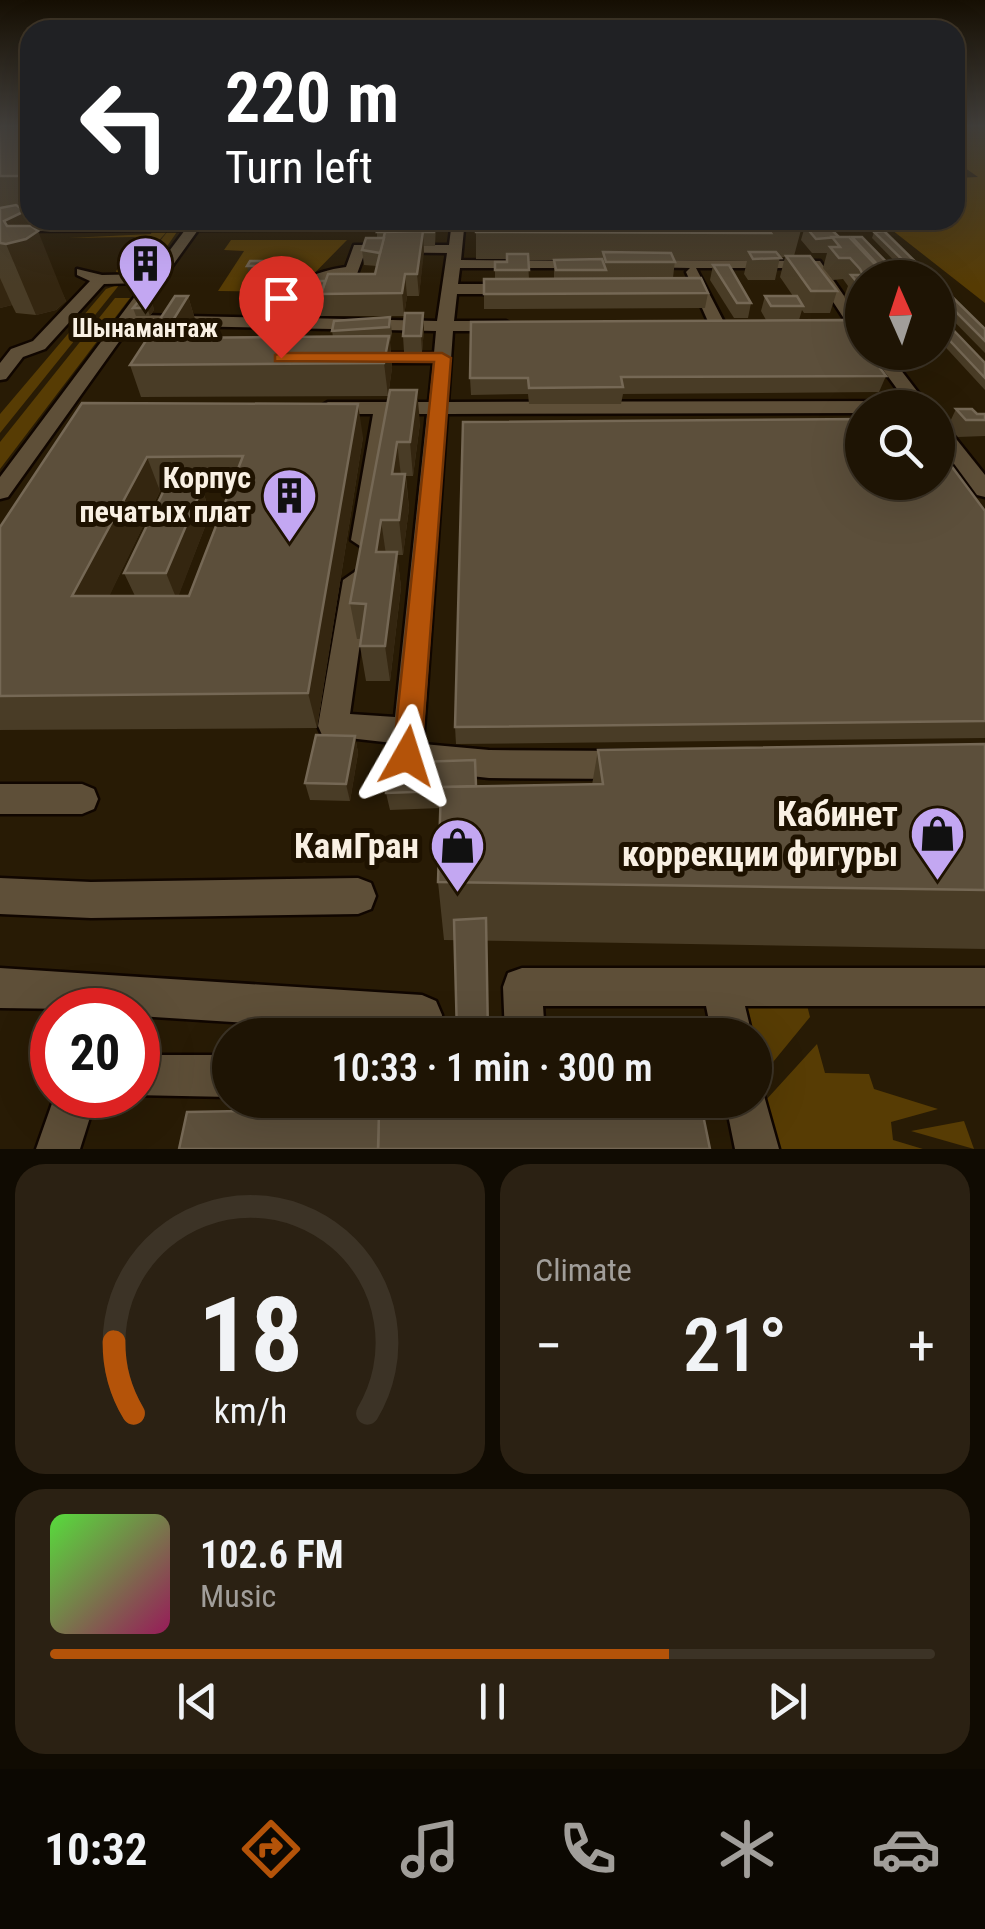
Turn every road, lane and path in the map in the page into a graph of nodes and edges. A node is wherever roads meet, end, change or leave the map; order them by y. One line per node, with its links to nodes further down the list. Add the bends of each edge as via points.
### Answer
1 (192, 230): 10 (street)
2 (284, 230): 5 (street)
3 (511, 230): 5 (street)
4 (516, 240): 5 (street)
5 (457, 244): 6 (street); 12 (street); 24 (street, via 359,248 352,271 309,280 297,292)
6 (612, 264)
7 (631, 264): 8 (street)
8 (689, 264): 14 (street, via 814,264); 20 (street)
9 (82, 272): 11 (street)
10 (155, 278): 11 (street); 15 (street)
11 (100, 280): 29 (street, via 40,345 17,353)
12 (452, 289): 13 (street); 17 (street)
13 (530, 289)
14 (845, 309)
15 (123, 320): 24 (street); 37 (street)
16 (836, 325): 22 (street)
17 (445, 326): 18 (street); 24 (street); 27 (street)
18 (523, 326)
19 (698, 326): 20 (street)
20 (718, 326): 21 (street)
21 (738, 326)
22 (845, 327)
23 (248, 332): 25 (street, via 202,333)
24 (290, 334)
25 (195, 346)
26 (335, 358): 27 (street)
27 (442, 358): 34 (street)
28 (892, 370): 30 (street)
29 (0, 375)
30 (908, 390)
31 (845, 407): 34 (street)
32 (306, 408): 33 (street)
33 (384, 408): 34 (street); 38 (street, via 333,726)
34 (441, 408): 38 (street)
35 (955, 450): 36 (street)
36 (985, 490)
37 (0, 492)
38 (410, 730): 39 (street, via 407,756 488,764)
39 (667, 765)
40 (0, 799): 41 (street)
41 (82, 799)
42 (0, 896): 43 (street)
43 (358, 896)
44 (721, 987): 45 (street); 48 (street, via 522,987); 49 (street)
45 (985, 987)
46 (0, 988): 47 (street)
47 (422, 1018)
48 (523, 1018)
49 (728, 1018)
50 (160, 1076): 51 (street)
51 (212, 1076)
52 (68, 1118): 54 (street)
53 (750, 1118): 55 (street)
54 (58, 1149)
55 (757, 1149)

